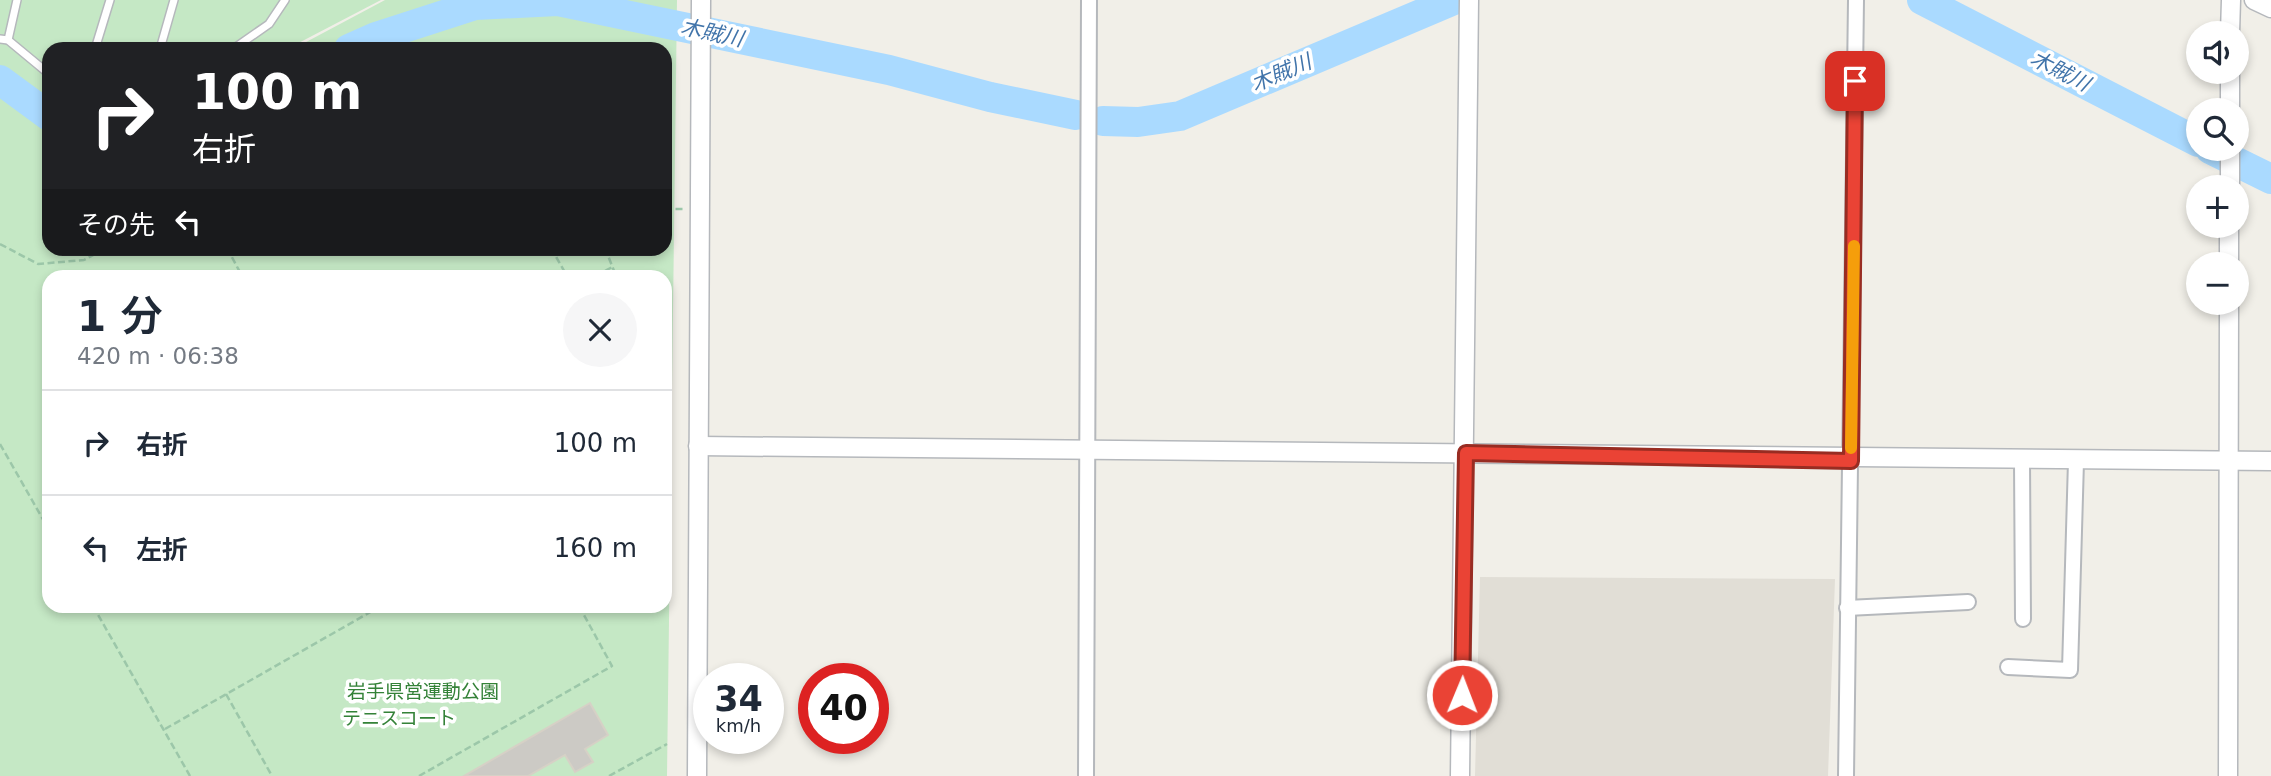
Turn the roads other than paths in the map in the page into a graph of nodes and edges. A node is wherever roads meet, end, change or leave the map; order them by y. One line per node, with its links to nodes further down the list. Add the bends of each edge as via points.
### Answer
1 (17, 0): 13 (lane)
2 (110, 0): 14 (lane)
3 (174, 0): 15 (lane)
4 (285, 0): 16 (lane, via 269,24)
5 (1089, 0): 20 (street)
6 (1469, 0): 21 (street)
7 (1856, 0): 22 (street)
8 (2231, 0): 12 (street)
9 (2255, 0): 11 (street)
10 (701, 5): 19 (street)
11 (2271, 8)
12 (2231, 21)
13 (4, 40): 17 (lane)
14 (97, 42)
15 (162, 42)
16 (243, 42)
17 (42, 69)
18 (2229, 315): 25 (street)
19 (698, 446): 20 (street); 31 (street)
20 (1089, 450): 21 (street); 32 (street)
21 (1466, 453): 22 (street); 33 (street)
22 (1851, 461): 23 (street); 28 (street)
23 (2022, 461): 24 (street); 29 (street)
24 (2076, 461): 25 (street); 30 (street, via 2070,670)
25 (2228, 461): 26 (street); 35 (street)
26 (2271, 461)
27 (1968, 603): 28 (street)
28 (1847, 607): 34 (street)
29 (2024, 619)
30 (2008, 667)
31 (696, 776)
32 (1086, 776)
33 (1460, 776)
34 (1846, 776)
35 (2228, 776)

